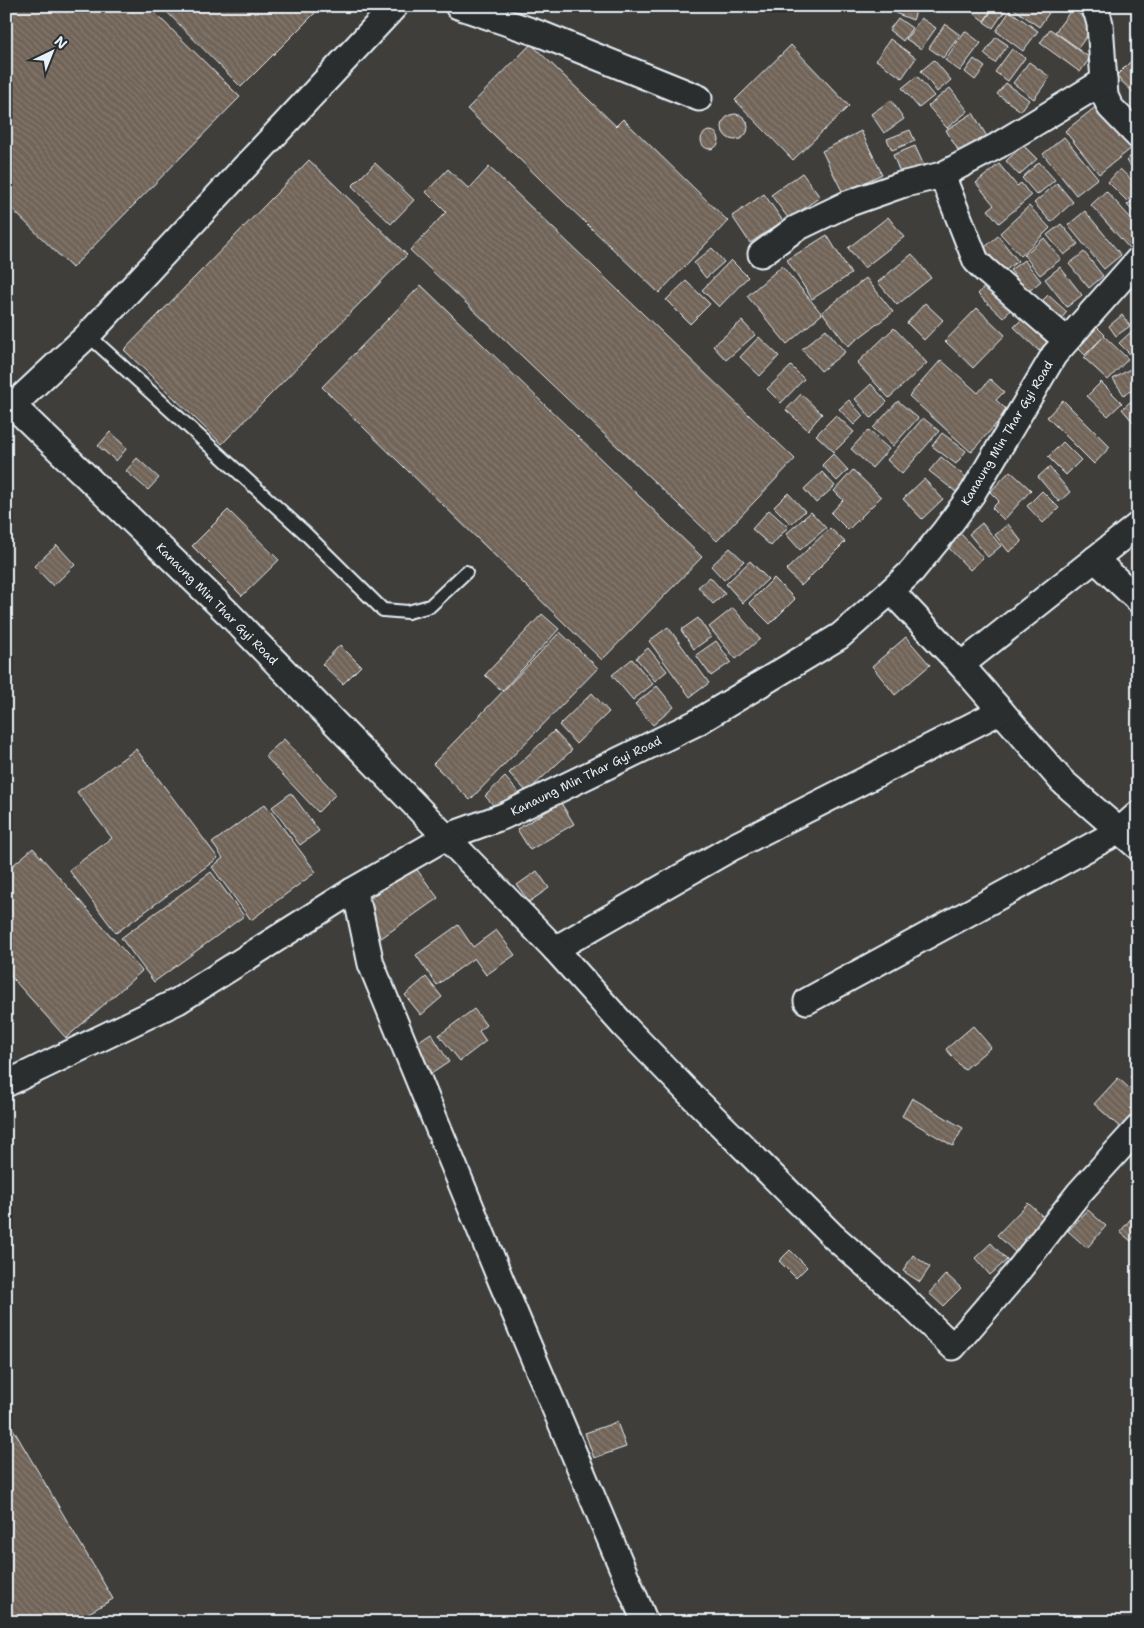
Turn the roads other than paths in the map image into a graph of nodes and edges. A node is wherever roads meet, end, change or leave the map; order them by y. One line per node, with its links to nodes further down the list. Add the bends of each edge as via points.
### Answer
1 (395, 6): 10 (street)
2 (458, 6): 5 (street, via 543,35)
3 (1093, 6): 4 (street, via 1100,24)
4 (1104, 81): 6 (street, via 1110,107); 7 (street, via 997,146)
5 (700, 98)
6 (1138, 136)
7 (942, 175): 8 (street, via 847,204 795,228); 11 (street, via 976,261)
8 (761, 254)
9 (1138, 260): 11 (street, Kanaung Min Thar Gyi Road)
10 (88, 335): 12 (street); 15 (lane, via 304,532 383,610 408,612 430,606)
11 (1066, 340): 16 (street, Kanaung Min Thar Gyi Road, via 972,494 944,532)
12 (8, 406): 22 (street, Kanaung Min Thar Gyi Road, via 228,613)
13 (1138, 525): 14 (street)
14 (1095, 559): 17 (street); 18 (street)
15 (466, 572)
16 (891, 591): 18 (street); 22 (street, Kanaung Min Thar Gyi Road, via 840,636 696,723 504,816)
17 (1138, 600)
18 (961, 665): 19 (street)
19 (1001, 711): 21 (street, via 1062,781); 25 (street, via 733,847)
20 (1138, 814): 21 (street)
21 (1119, 831): 23 (street); 26 (street)
22 (446, 837): 24 (street); 25 (street)
23 (1138, 847)
24 (352, 891): 27 (street, via 178,1001); 29 (street, via 371,964)
25 (556, 949): 28 (street, via 691,1095 834,1237 953,1347 1079,1193)
26 (807, 1001)
27 (6, 1084)
28 (1138, 1128)
29 (645, 1622)

